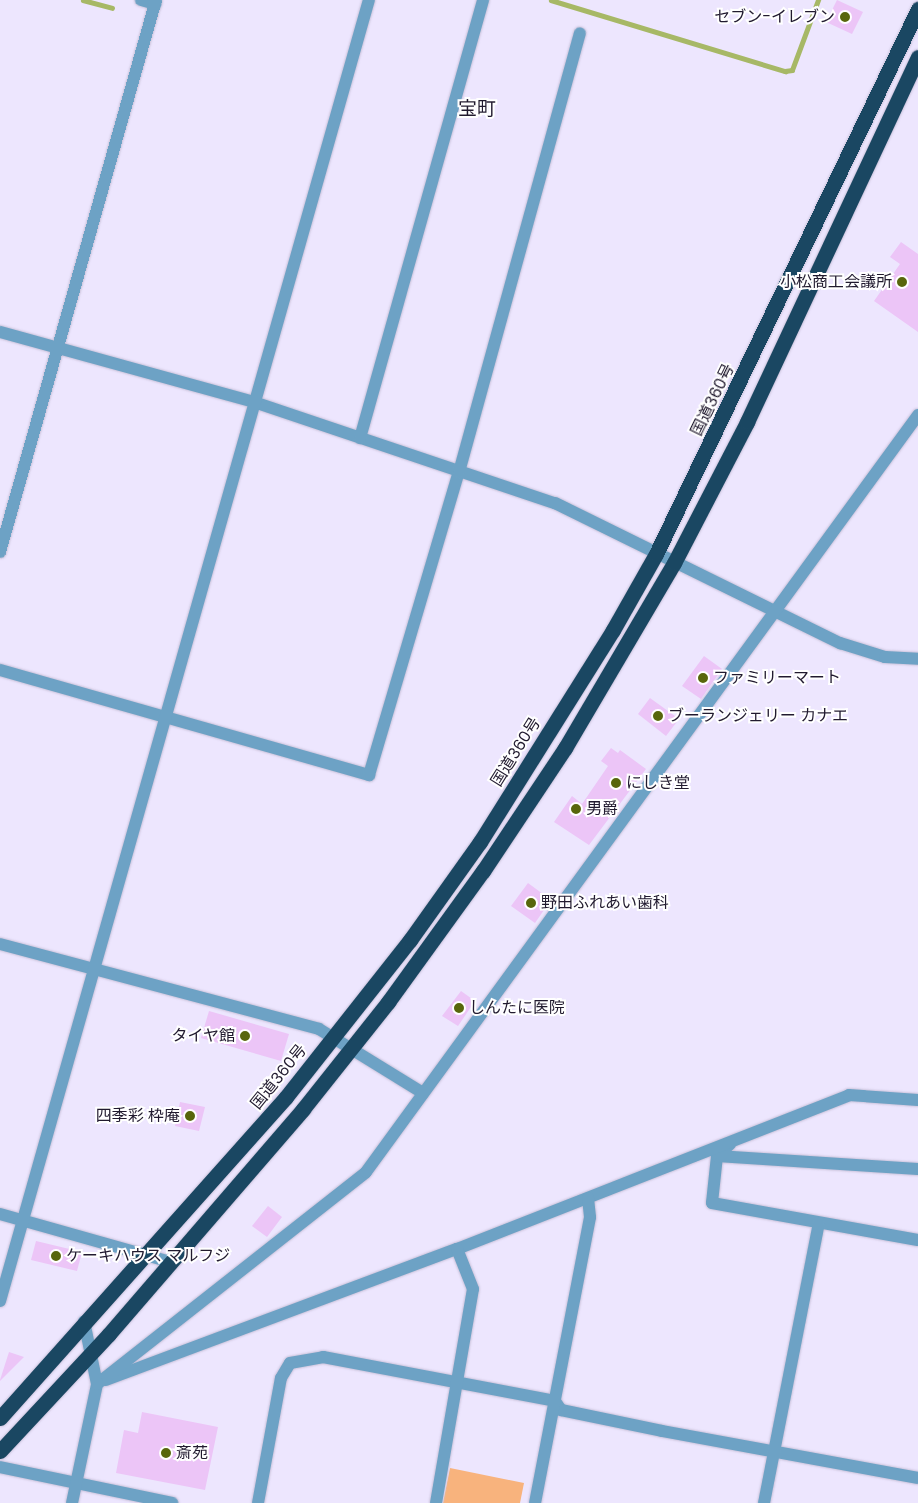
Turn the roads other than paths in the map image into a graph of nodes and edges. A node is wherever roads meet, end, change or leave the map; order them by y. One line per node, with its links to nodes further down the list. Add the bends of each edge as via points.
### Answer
1 (141, 0): 4 (street)
2 (369, 0): 10 (street)
3 (482, 0): 12 (street)
4 (156, 2): 9 (street)
5 (918, 9): 15 (highway, 国道360号)
6 (580, 33): 13 (street)
7 (918, 57): 16 (highway, via 747,422)
8 (0, 332): 9 (street)
9 (58, 348): 10 (street); 14 (street)
10 (257, 403): 12 (street); 20 (street)
11 (918, 415): 17 (street)
12 (360, 438): 13 (street)
13 (459, 472): 15 (street, via 555,503); 20 (street, via 369,775)
14 (0, 552)
15 (656, 554): 16 (street); 23 (highway, 国道360号, via 613,630 480,842)
16 (674, 563): 17 (street); 24 (highway, via 580,724 483,871)
17 (772, 612): 18 (street, via 861,651); 25 (street)
18 (918, 659)
19 (0, 670): 20 (street)
20 (167, 717): 22 (street)
21 (0, 944): 22 (street)
22 (95, 969): 23 (street, via 319,1028); 32 (street)
23 (335, 1036): 24 (street); 36 (highway, 国道360号, via 236,1156)
24 (353, 1046): 25 (street); 37 (highway)
25 (423, 1093): 42 (street, via 366,1172)
26 (918, 1100): 27 (street, via 850,1095)
27 (735, 1138): 28 (street); 30 (street)
28 (717, 1156): 29 (street); 33 (street, via 712,1204)
29 (918, 1169)
30 (588, 1198): 35 (street); 43 (street, via 590,1217)
31 (0, 1214): 32 (street)
32 (22, 1220): 36 (street); 38 (street)
33 (819, 1223): 34 (street); 46 (street)
34 (918, 1240)
35 (456, 1249): 41 (street, via 473,1289); 42 (street)
36 (147, 1255): 37 (street); 39 (highway, 国道360号)
37 (171, 1262): 40 (highway)
38 (0, 1301)
39 (84, 1321): 40 (street); 44 (highway, 国道360号)
40 (90, 1354): 42 (street); 45 (highway)
41 (455, 1381): 43 (street); 52 (street, via 323,1357 290,1363 281,1378); 53 (street)
42 (97, 1384): 49 (street)
43 (555, 1401): 46 (street, via 561,1410); 54 (street)
44 (0, 1418)
45 (0, 1451)
46 (774, 1451): 48 (street); 55 (street)
47 (0, 1467): 49 (street)
48 (918, 1478)
49 (76, 1484): 50 (street); 51 (street)
50 (72, 1503)
51 (172, 1503)
52 (258, 1503)
53 (436, 1503)
54 (535, 1503)
55 (764, 1503)

